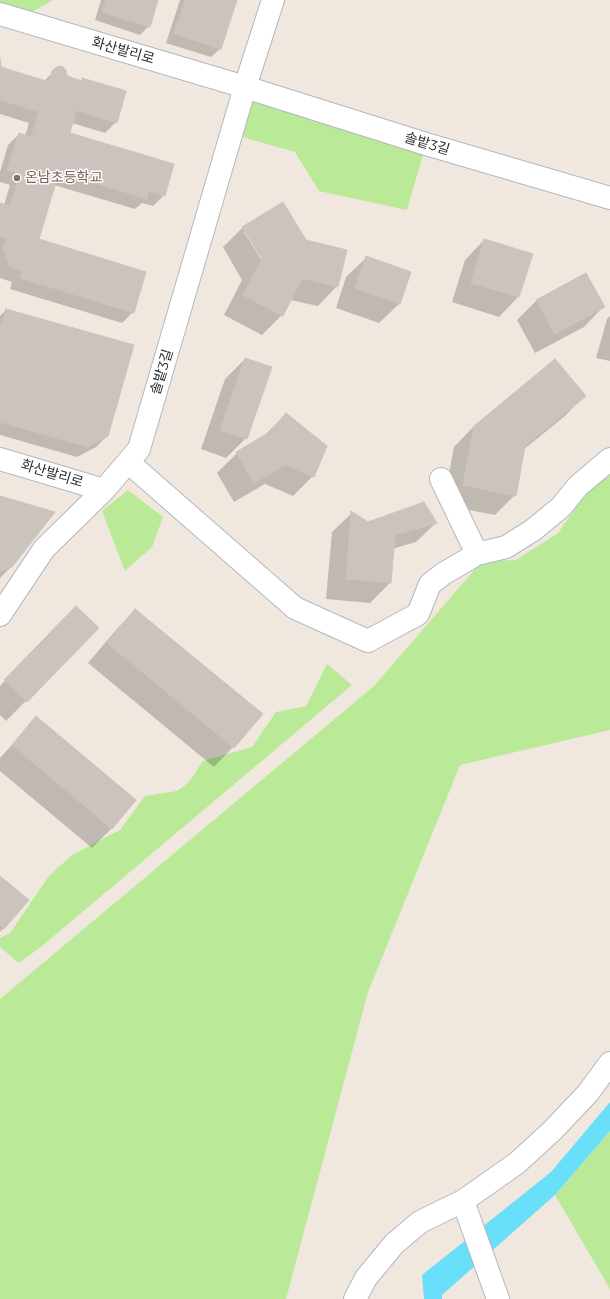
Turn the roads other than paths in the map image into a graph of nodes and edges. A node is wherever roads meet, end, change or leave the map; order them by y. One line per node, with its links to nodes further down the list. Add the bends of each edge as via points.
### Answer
1 (273, 0): 3 (street, 솔밭3길)
2 (0, 14): 3 (street, 화산발리로)
3 (245, 87): 4 (street, 솔밭3길); 7 (street, 솔밭3길, via 139,449)
4 (610, 198)
5 (0, 459): 9 (street, 화산발리로)
6 (610, 459): 10 (street, via 578,486 561,507 533,530 506,547)
7 (128, 462): 9 (street, 솔밭3길); 10 (street, via 295,608 368,641 418,614 430,584)
8 (441, 479): 10 (street)
9 (104, 490): 11 (street, 솔밭3길, via 44,549)
10 (477, 554)
11 (2, 610)
12 (610, 1063): 13 (street, via 588,1093 552,1131 517,1163)
13 (463, 1201): 14 (street, via 420,1222 394,1244 366,1278); 15 (street)
14 (354, 1299)
15 (498, 1299)

